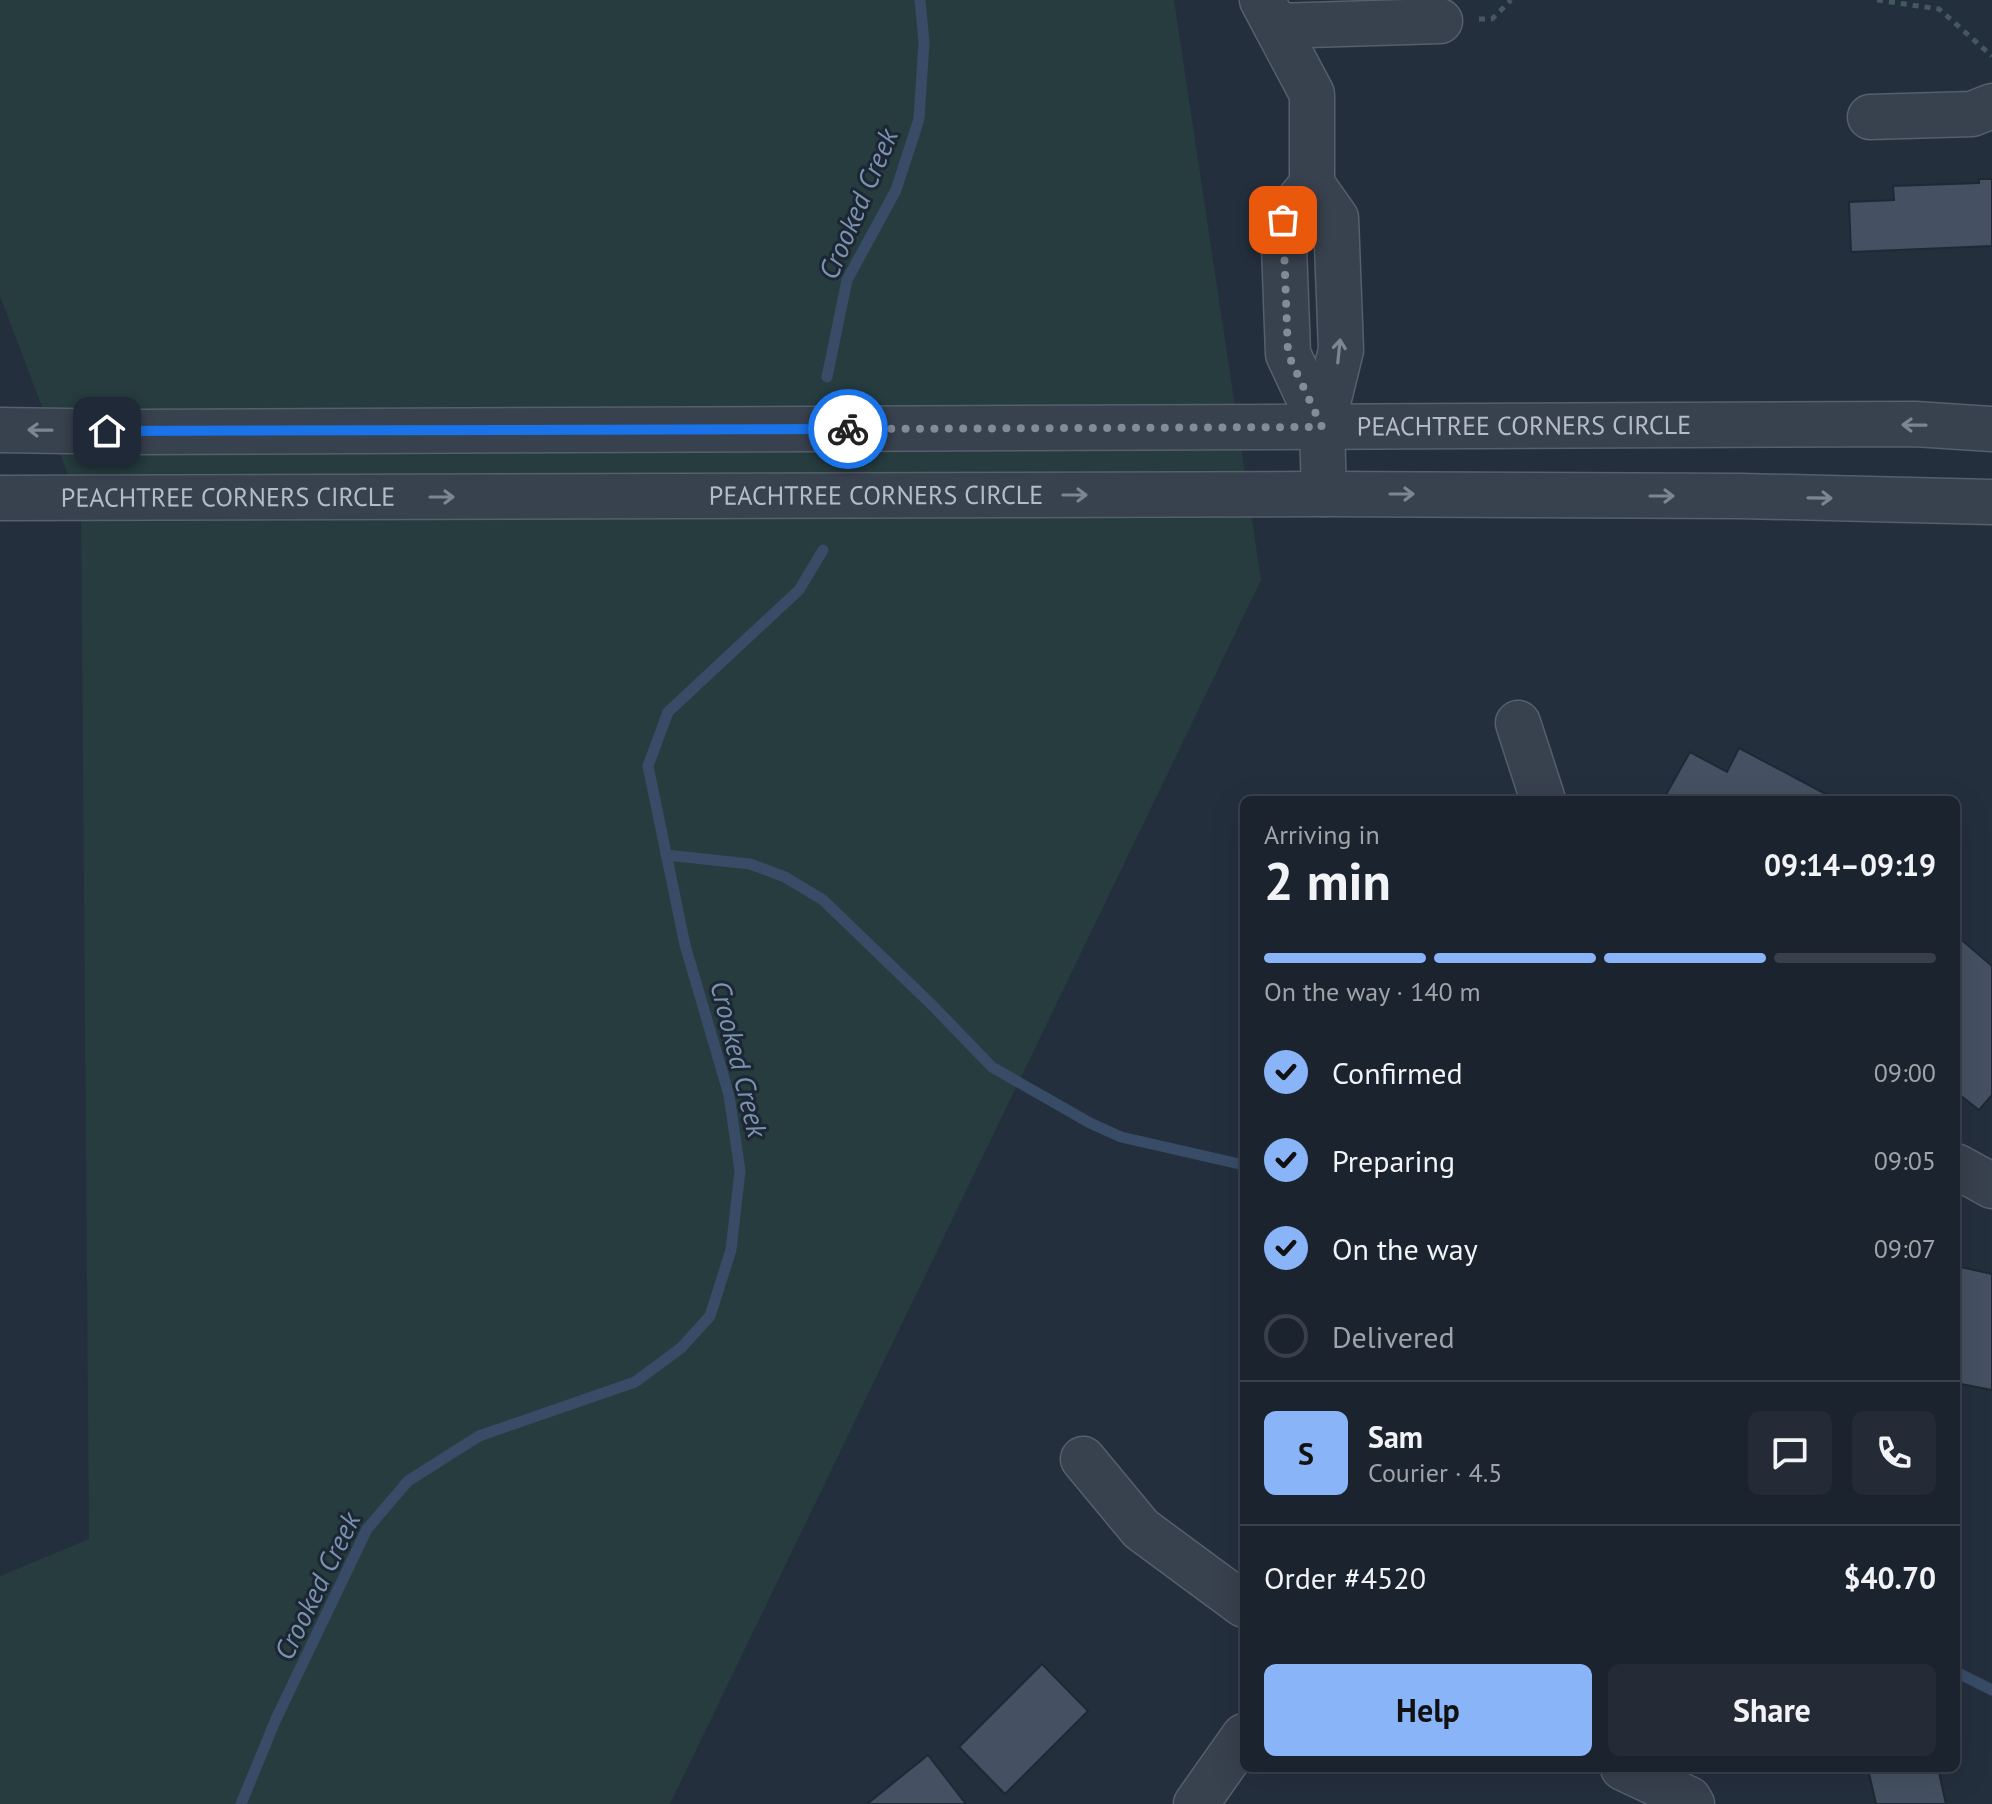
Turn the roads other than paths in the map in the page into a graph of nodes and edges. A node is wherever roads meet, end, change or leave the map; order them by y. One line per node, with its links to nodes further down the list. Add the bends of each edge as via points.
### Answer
1 (1269, 13): 2 (street); 5 (street, via 1312,94 1312,184 1336,218 1341,350)
2 (1440, 21)
3 (1992, 106): 4 (street, via 1972,114)
4 (1870, 117)
5 (1322, 427): 6 (street, PEACHTREE CORNERS CIRCLE, one-way to 5, via 1915,424); 7 (street, PEACHTREE CORNERS CIRCLE, one-way to 7); 8 (street)
6 (1992, 429)
7 (0, 430)
8 (1324, 494): 9 (street, PEACHTREE CORNERS CIRCLE, one-way to 8); 10 (street, PEACHTREE CORNERS CIRCLE, one-way to 10)
9 (0, 498)
10 (1992, 502)
11 (1518, 723): 12 (street)
12 (1542, 796)
13 (1960, 1168): 14 (street)
14 (1992, 1186)
15 (1083, 1459): 16 (street, via 1141,1529)
16 (1240, 1602)
17 (1240, 1742): 19 (street)
18 (1632, 1772): 20 (street)
19 (1196, 1804)
20 (1692, 1804)

